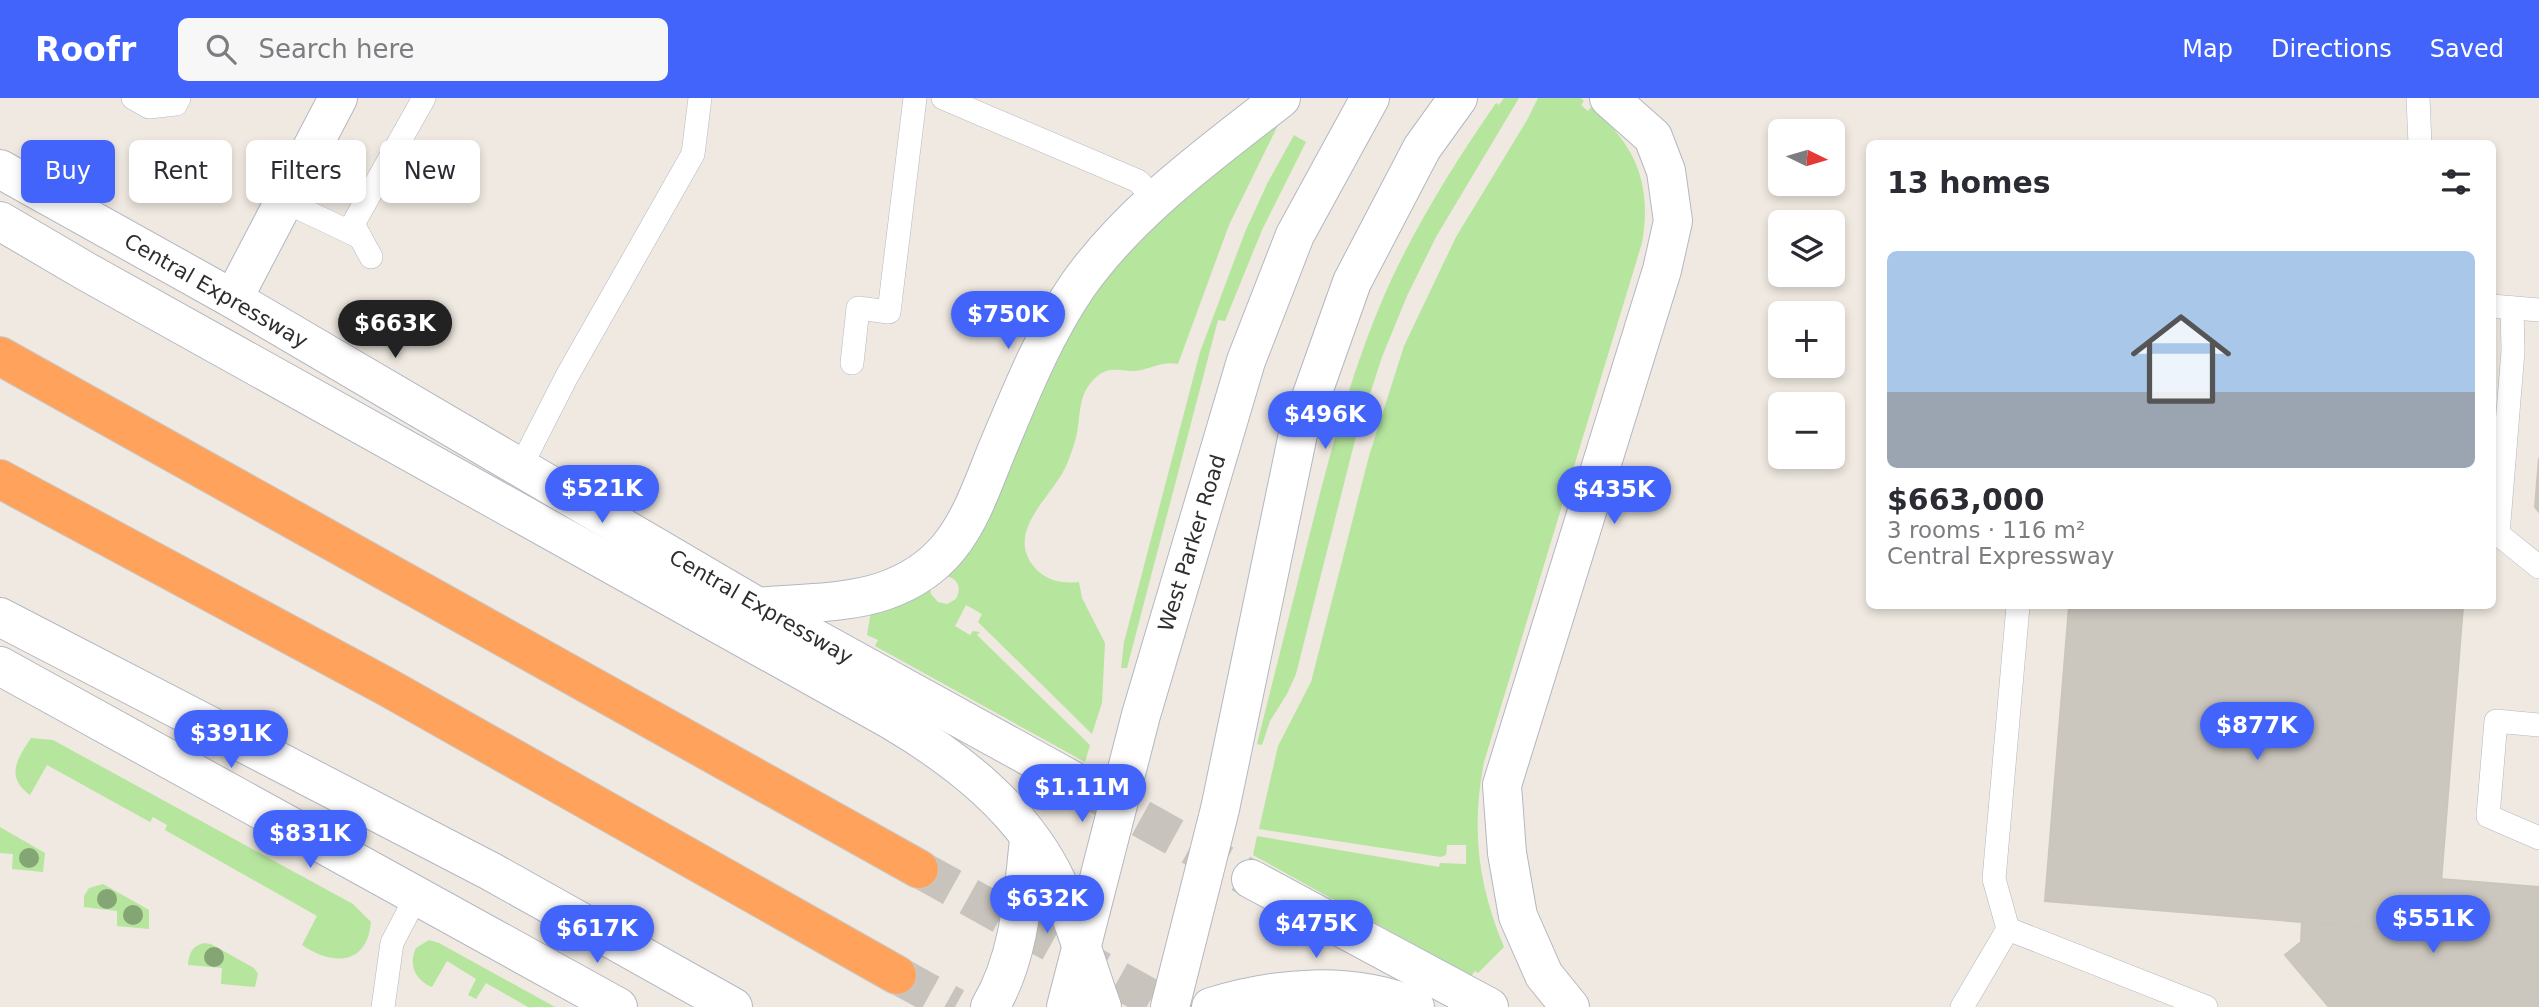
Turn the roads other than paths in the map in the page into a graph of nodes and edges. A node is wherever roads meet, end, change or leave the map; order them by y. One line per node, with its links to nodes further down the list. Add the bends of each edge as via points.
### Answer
1 (133, 98): 2 (lane, via 149,107 176,103)
2 (179, 98)
3 (338, 98): 13 (main road)
4 (424, 98): 20 (lane, via 353,224)
5 (700, 98): 27 (lane, via 693,154)
6 (915, 98): 26 (lane, via 890,312 858,307)
7 (943, 98): 16 (lane, via 1138,181)
8 (1281, 98): 16 (main road)
9 (1370, 98): 42 (main road, West Parker Road, via 1295,235 1246,361 1141,715)
10 (1458, 98): 51 (main road, via 1422,148 1352,282 1298,434 1220,809)
11 (1609, 98): 55 (main road, via 1653,137 1666,172 1673,221 1662,270 1502,785 1518,916 1544,975)
12 (2418, 98): 14 (lane)
13 (316, 140)
14 (2420, 140)
15 (0, 169): 22 (main road, Central Expressway)
16 (1155, 199): 30 (main road, via 1118,234 1078,286 1044,342 974,505 935,562 905,582 864,597)
17 (283, 203): 22 (main road)
18 (288, 203): 20 (lane)
19 (0, 221): 37 (main road, via 891,720 969,773)
20 (360, 237): 21 (lane)
21 (371, 257)
22 (233, 299): 27 (main road, Central Expressway)
23 (2502, 307): 24 (lane); 29 (lane, via 2512,351 2498,534)
24 (2539, 310)
25 (0, 356): 38 (highway)
26 (852, 363)
27 (520, 468): 30 (main road, Central Expressway)
28 (0, 479): 43 (highway, via 387,687)
29 (2539, 567)
30 (758, 607): 35 (main road, Central Expressway)
31 (2018, 609): 41 (lane, via 1994,879)
32 (0, 617): 47 (main road, via 489,871)
33 (0, 666): 40 (main road)
34 (2539, 725): 36 (lane, via 2496,721 2488,816)
35 (1088, 789)
36 (2539, 838)
37 (1029, 839): 42 (main road, via 1056,881); 48 (main road, via 1009,969)
38 (919, 869)
39 (1251, 879): 54 (main road)
40 (417, 895): 45 (lane, via 391,943); 46 (main road)
41 (2008, 929): 56 (lane); 57 (lane)
42 (1081, 947): 49 (main road, West Parker Road); 50 (main road)
43 (897, 975)
44 (1316, 999): 52 (main road, via 1306,989); 53 (main road, via 1382,997)
45 (383, 1007)
46 (618, 1007)
47 (733, 1007)
48 (990, 1007)
49 (1066, 1007)
50 (1102, 1007)
51 (1170, 1007)
52 (1211, 1007)
53 (1415, 1007)
54 (1489, 1007)
55 (1570, 1007)
56 (1962, 1007)
57 (2206, 1007)

